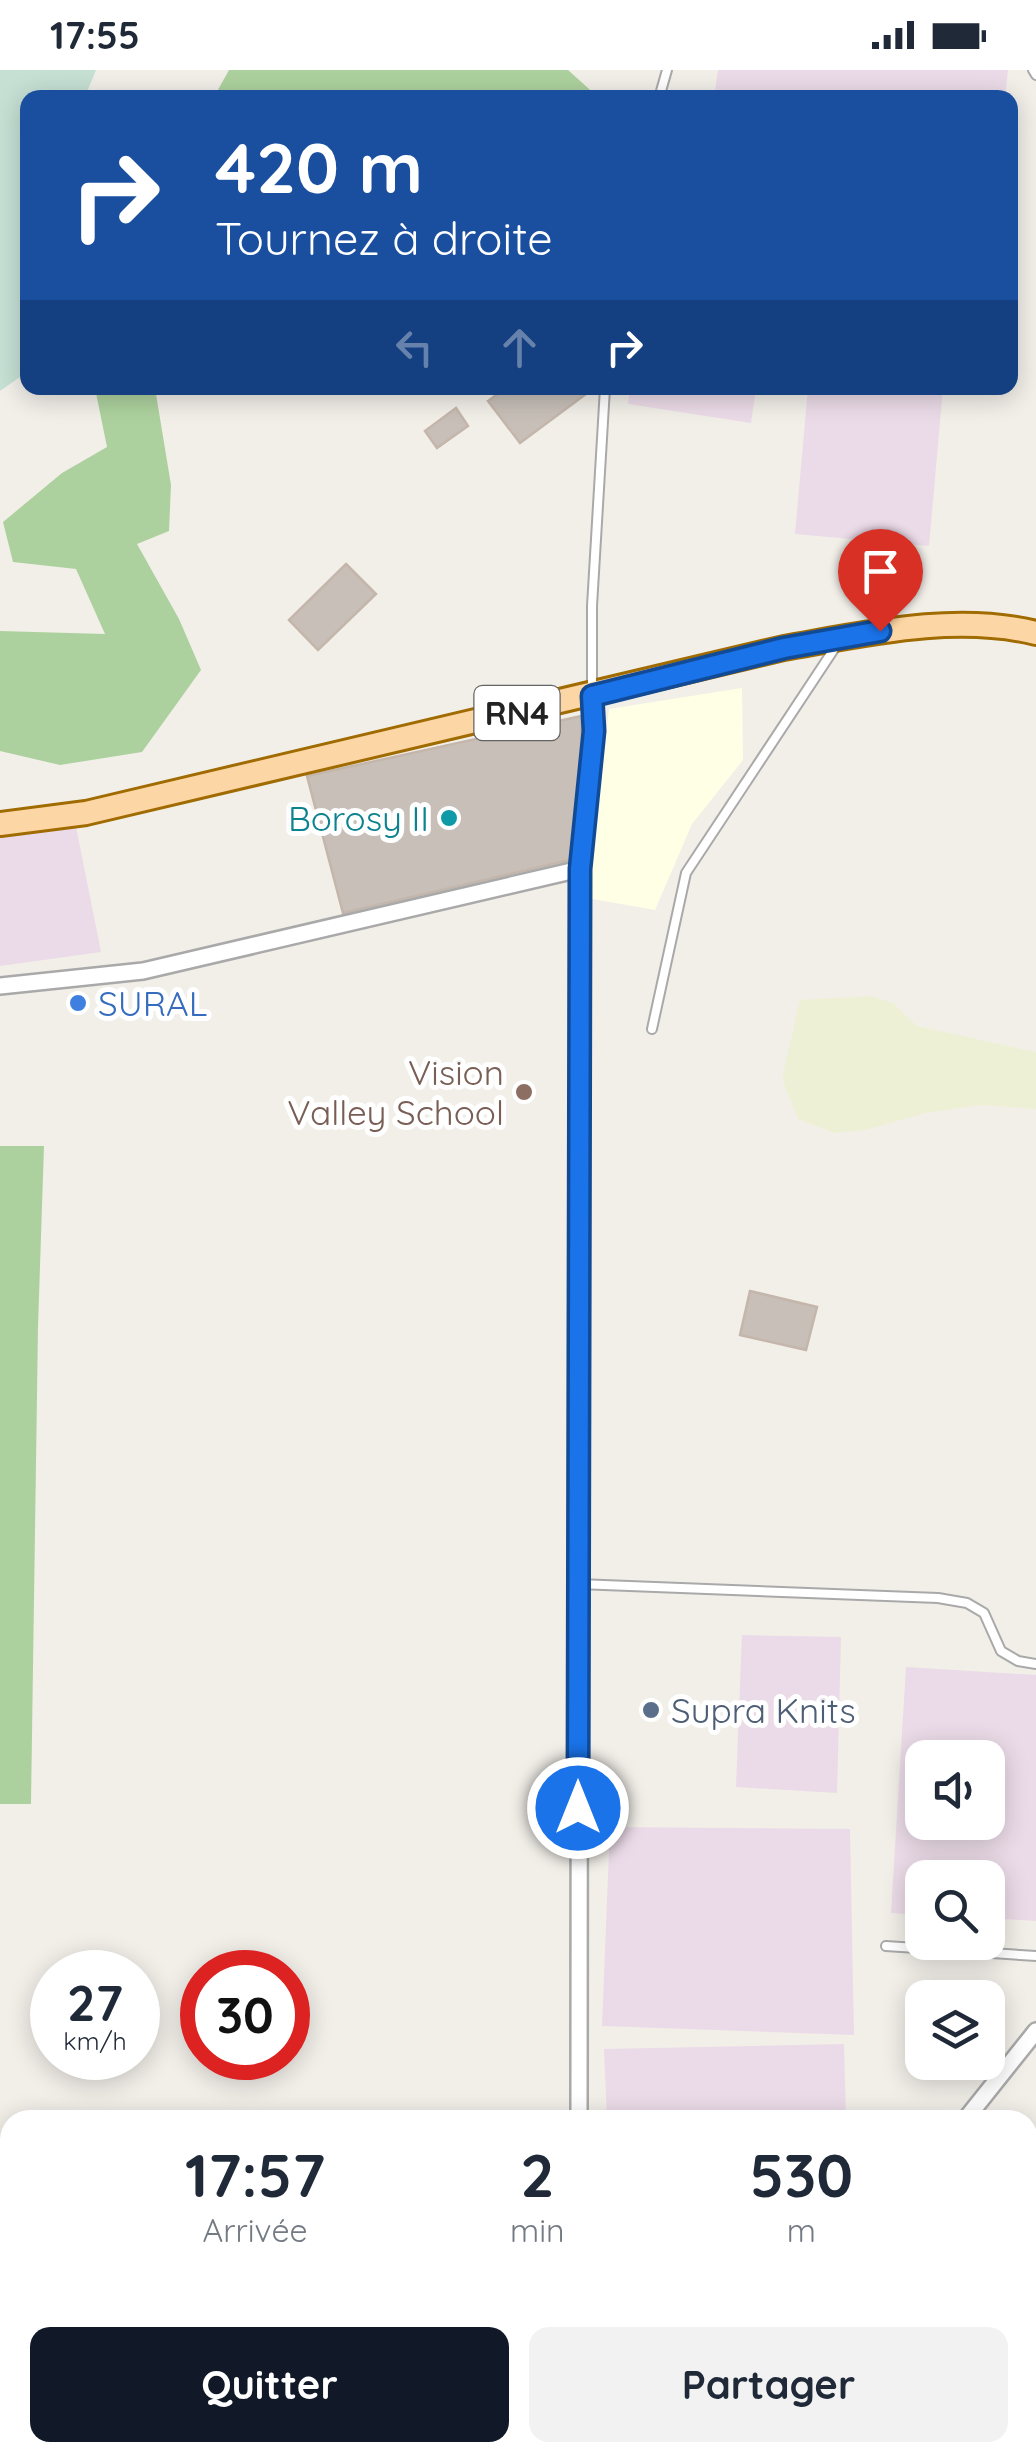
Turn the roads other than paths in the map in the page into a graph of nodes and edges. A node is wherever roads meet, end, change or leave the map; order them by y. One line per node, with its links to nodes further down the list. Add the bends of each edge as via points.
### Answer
1 (606, 395): 4 (lane)
2 (1036, 633): 3 (main road, RN4, via 950,626)
3 (841, 638): 4 (main road, RN4); 8 (lane, via 686,873)
4 (592, 696): 5 (main road, RN4, via 86,812); 6 (street)
5 (0, 824)
6 (580, 869): 7 (street, via 143,970); 9 (street)
7 (0, 986)
8 (652, 1029)
9 (578, 1584): 10 (lane, via 968,1603 984,1614 1001,1651); 14 (street)
10 (1036, 1664)
11 (886, 1946): 12 (lane)
12 (1036, 1956)
13 (1036, 2031): 15 (street)
14 (579, 2110)
15 (974, 2110)

